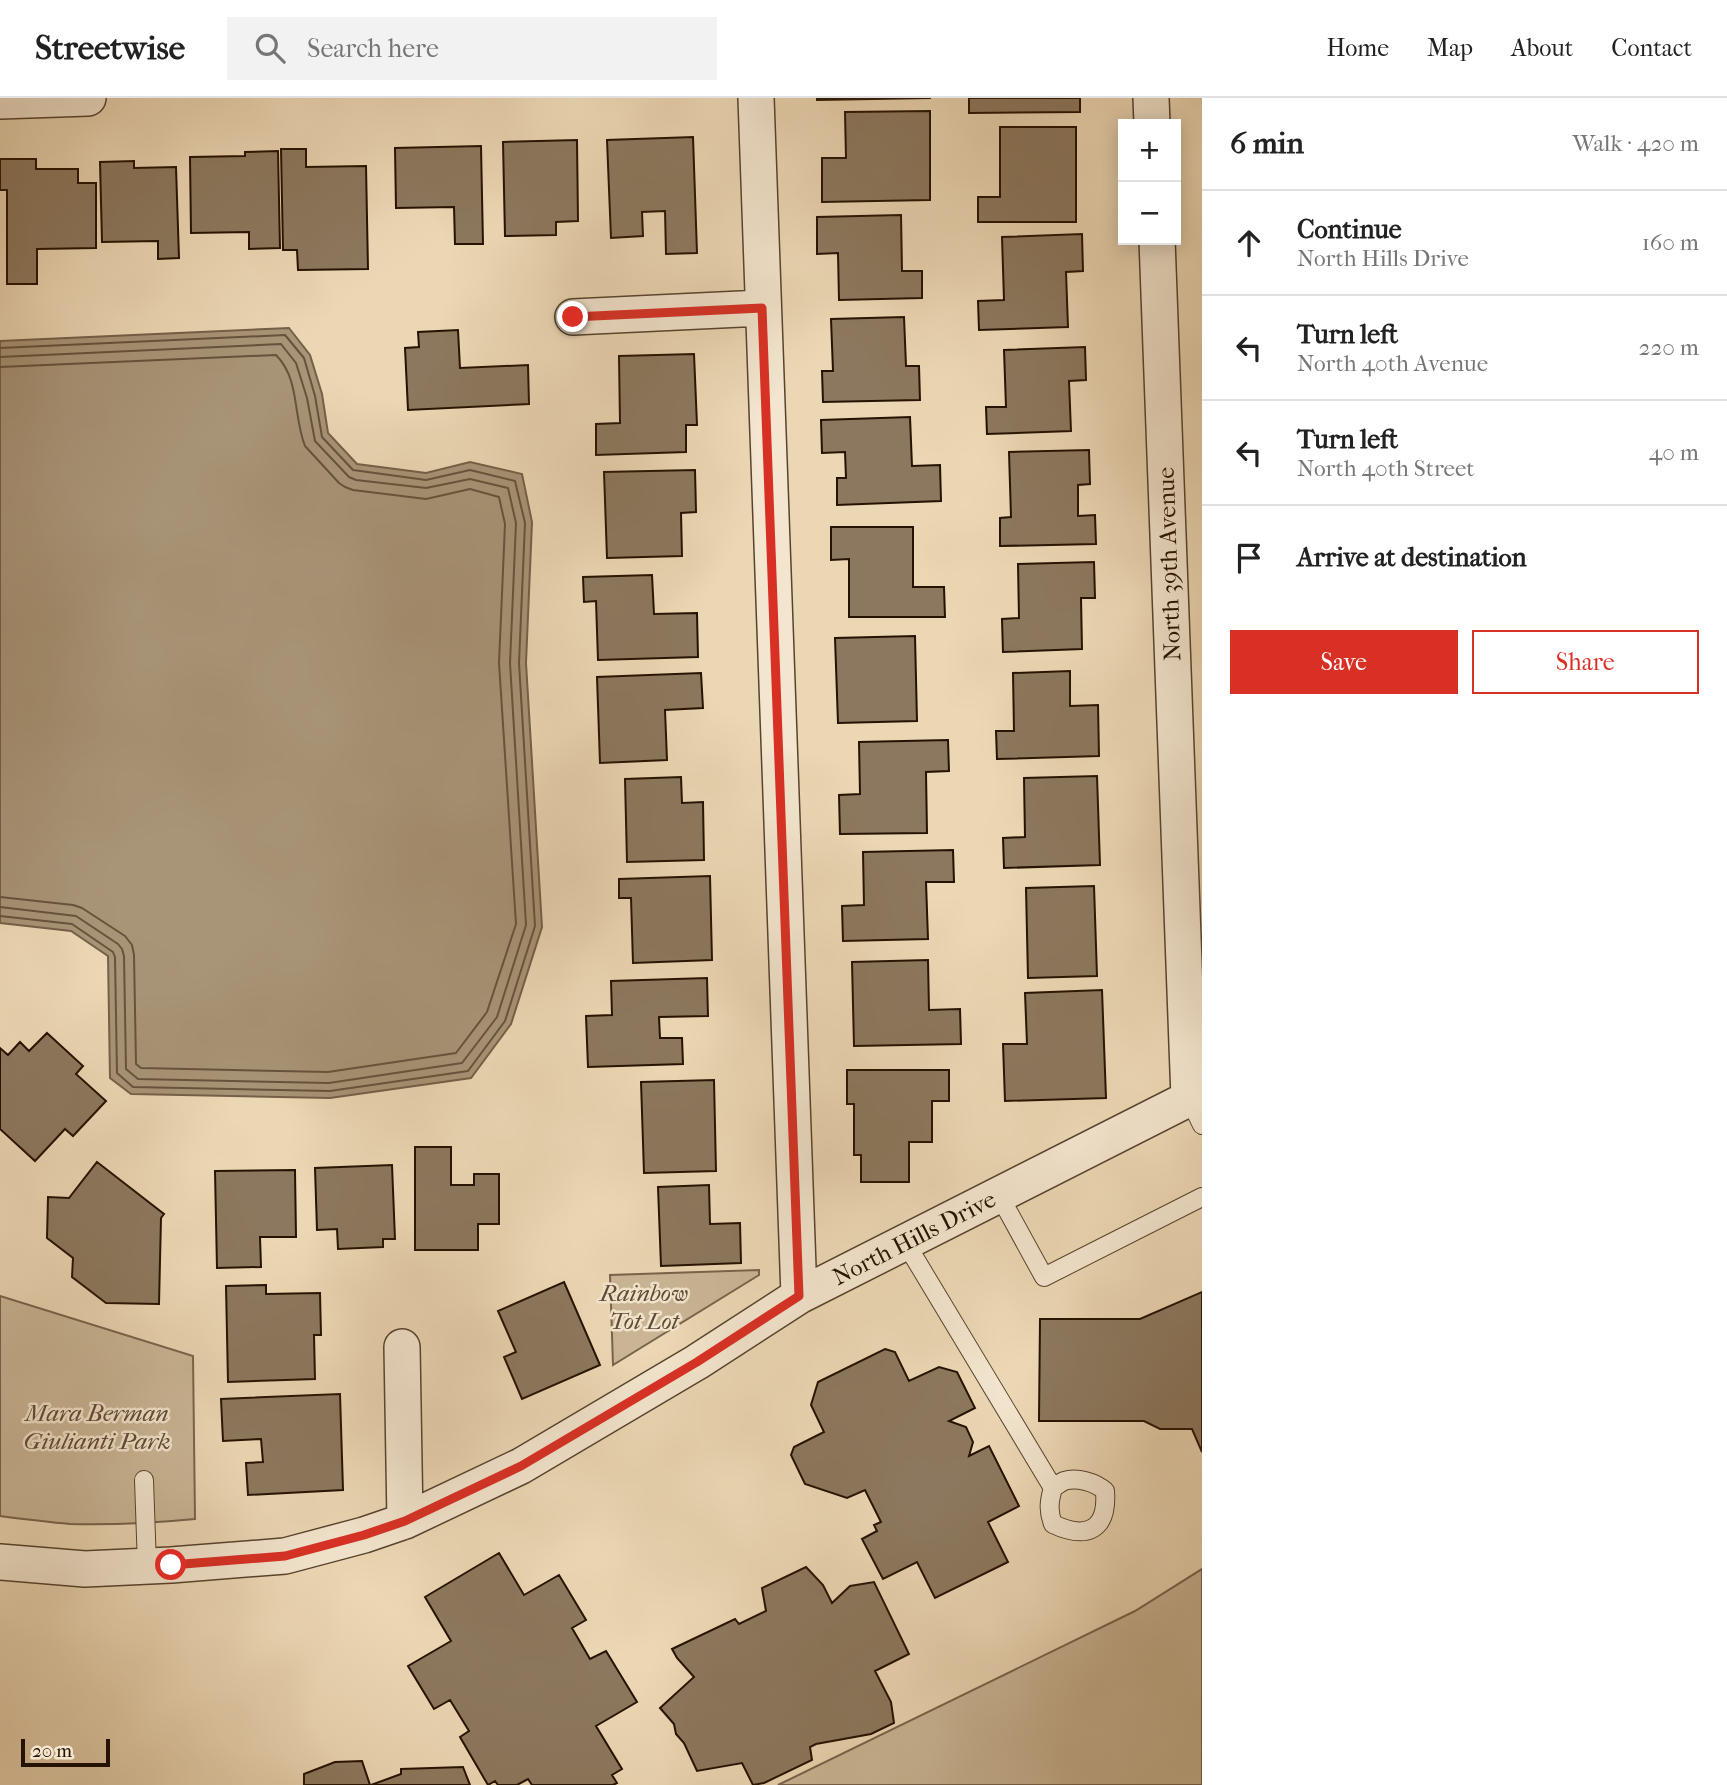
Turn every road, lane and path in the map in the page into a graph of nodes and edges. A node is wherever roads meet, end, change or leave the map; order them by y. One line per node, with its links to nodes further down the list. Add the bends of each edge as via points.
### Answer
1 (88, 98): 4 (street)
2 (756, 98): 7 (street)
3 (1151, 98): 5 (street)
4 (0, 101)
5 (1152, 119)
6 (1157, 245): 9 (street, North 39th Avenue)
7 (762, 308): 8 (street); 13 (street)
8 (573, 317)
9 (1198, 1105): 10 (street, North Hills Drive)
10 (999, 1195): 11 (lane, via 1044,1277); 12 (street, North Hills Drive)
11 (1202, 1197)
12 (905, 1242): 13 (street, North Hills Drive); 16 (lane)
13 (799, 1296): 17 (street, North Hills Drive, via 521,1466)
14 (402, 1347): 17 (street)
15 (144, 1480): 19 (lane)
16 (1053, 1488)
17 (405, 1521): 19 (street, North Hills Drive, via 285,1556)
18 (0, 1562): 19 (street, North Hills Drive, via 85,1569)
19 (147, 1566)

